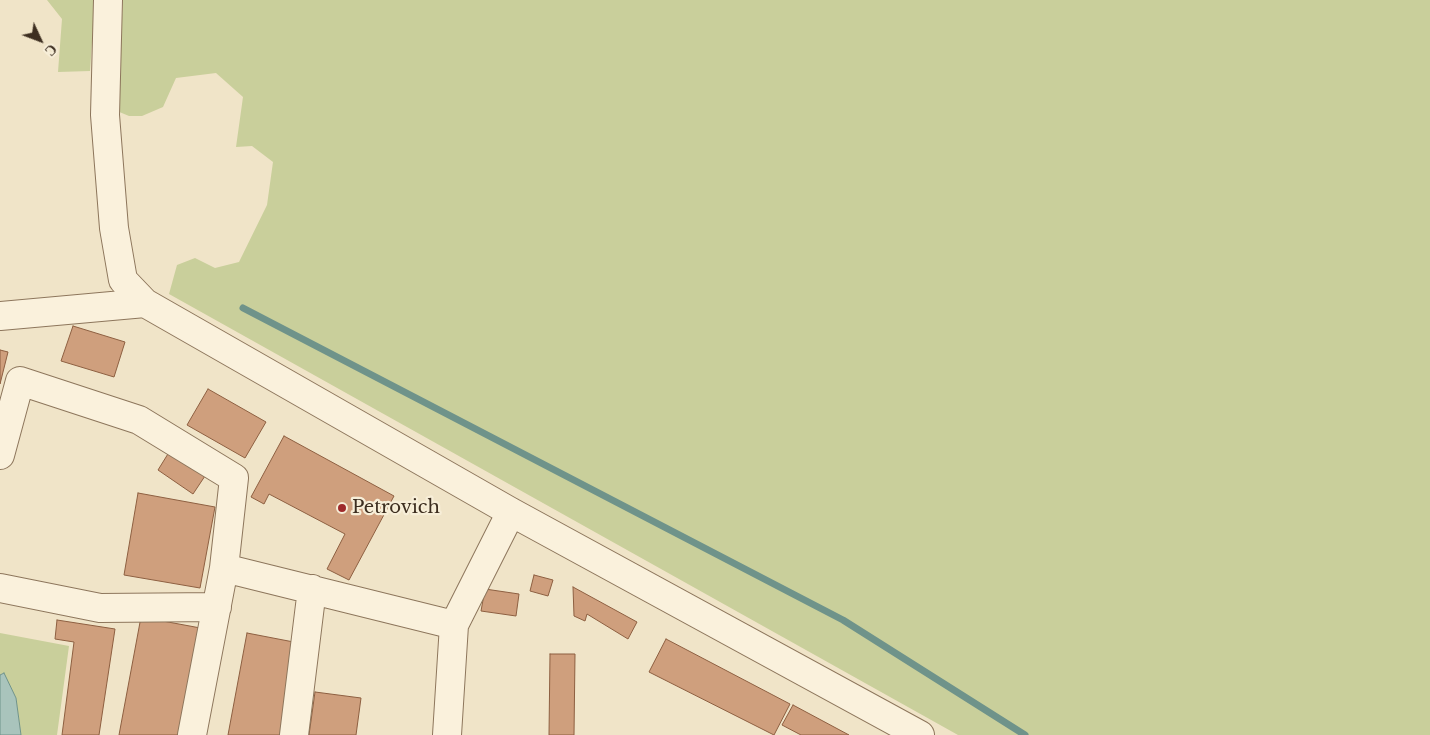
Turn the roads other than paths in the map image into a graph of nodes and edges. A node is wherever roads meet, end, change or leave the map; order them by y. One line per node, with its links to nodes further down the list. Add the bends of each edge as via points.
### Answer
1 (108, 0): 2 (street, via 105,115 114,228 123,280)
2 (145, 303): 3 (street); 5 (street)
3 (0, 316)
4 (0, 455): 6 (street, via 20,381 139,420 234,478)
5 (511, 512): 10 (street); 14 (street)
6 (224, 568): 8 (street); 9 (street)
7 (0, 588): 9 (street, via 100,608)
8 (312, 589): 10 (street); 12 (street)
9 (217, 607): 11 (street)
10 (454, 625): 13 (street)
11 (192, 735)
12 (294, 735)
13 (447, 735)
14 (920, 735)

